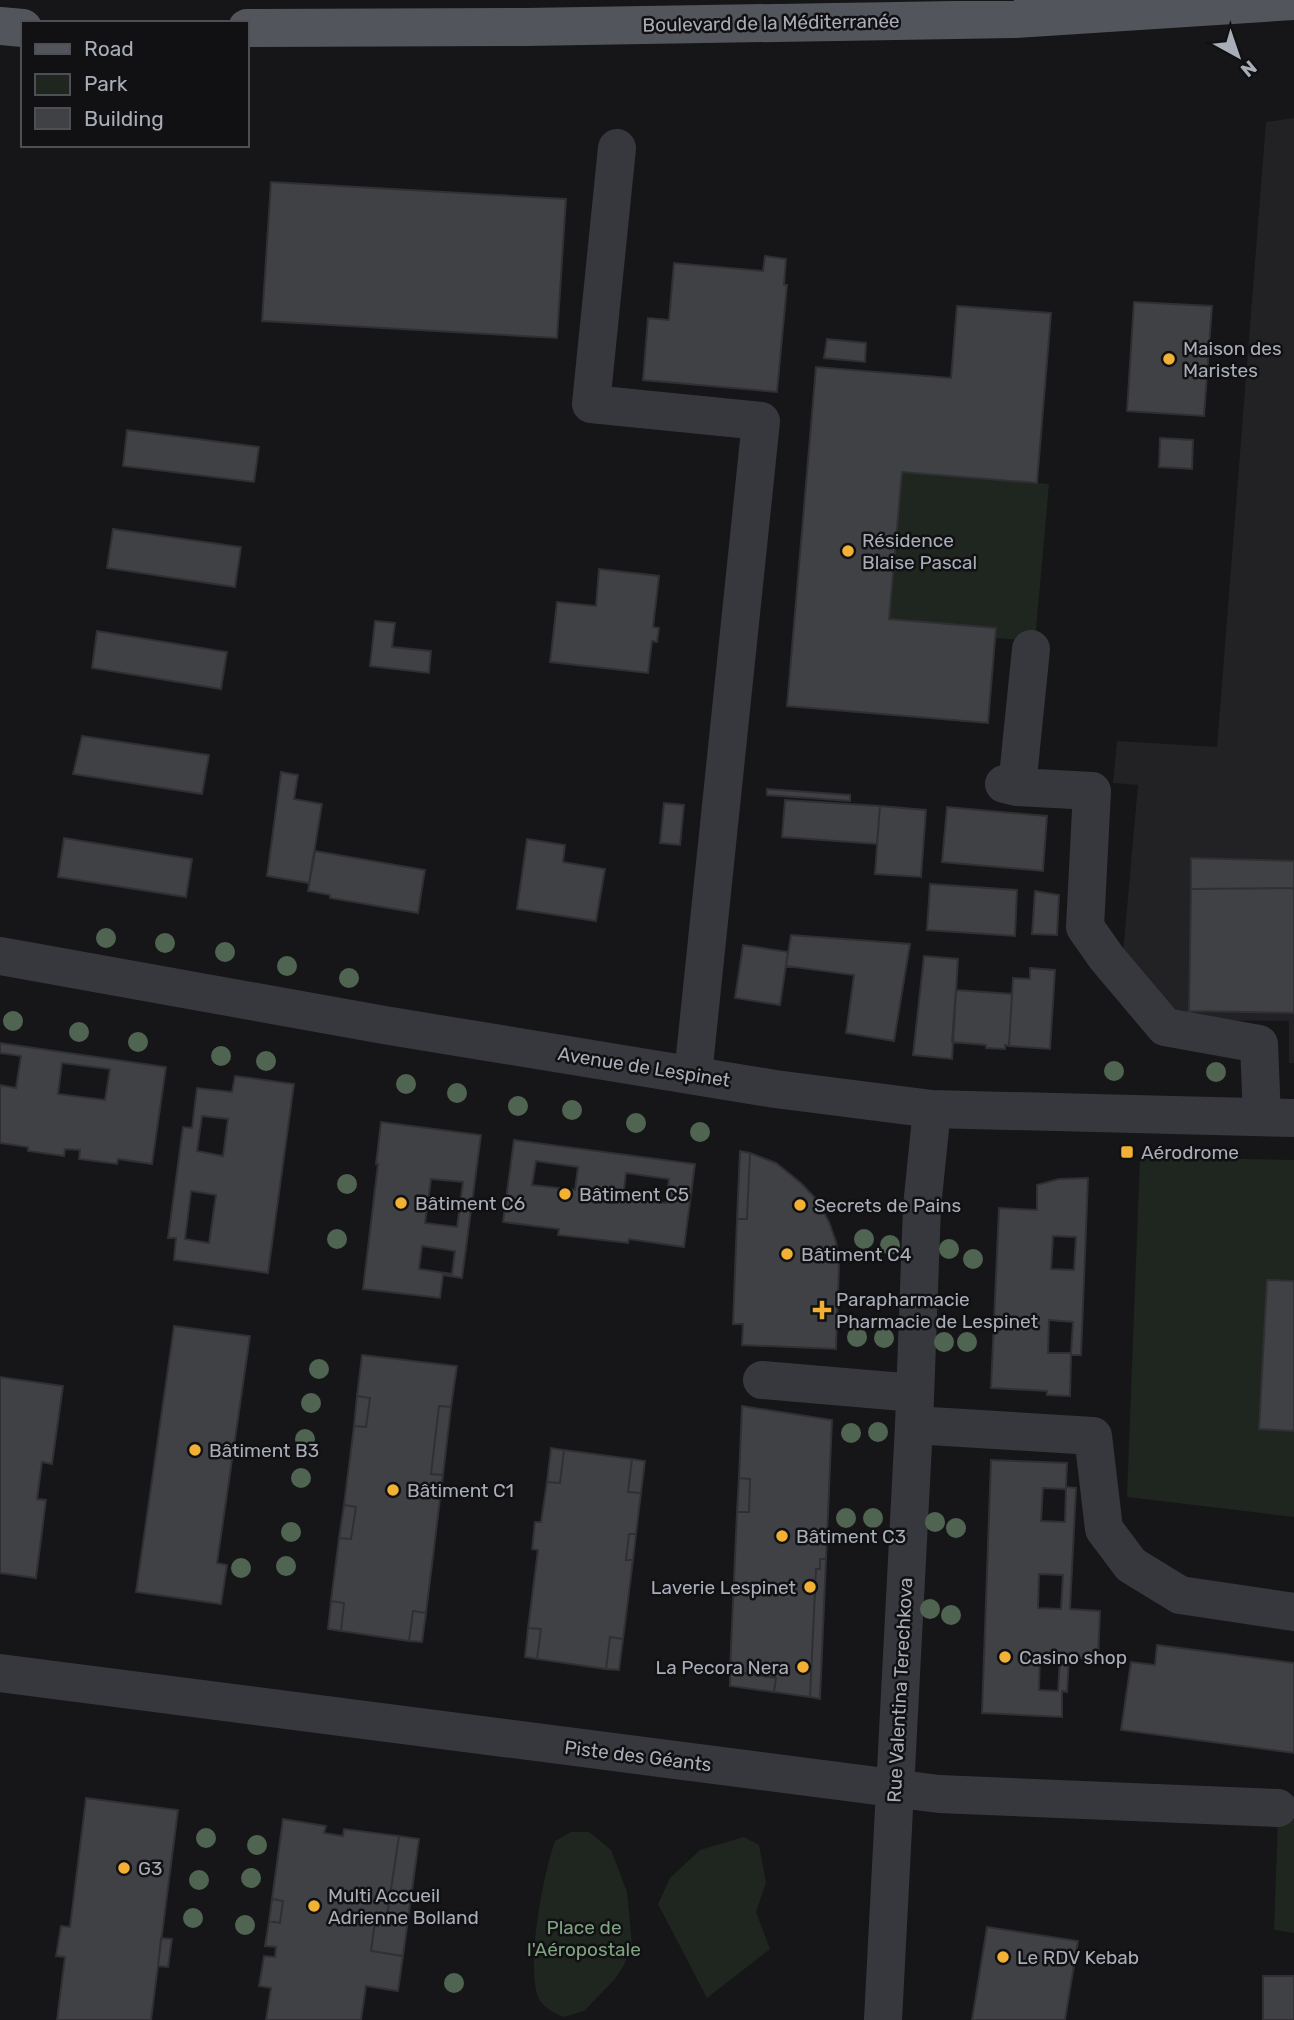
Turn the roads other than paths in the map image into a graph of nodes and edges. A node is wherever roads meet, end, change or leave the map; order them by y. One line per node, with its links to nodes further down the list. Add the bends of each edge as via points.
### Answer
1 (1294, 1): 3 (main road, Boulevard de la Méditerranée, via 1016,19)
2 (0, 26): 4 (main road)
3 (248, 27)
4 (21, 28)
5 (617, 148): 8 (street, via 591,404 761,421)
6 (1031, 649): 10 (street, via 1011,785 1092,791 1085,927 1165,1027 1259,1044)
7 (0, 956): 8 (street, Avenue de Lespinet, via 384,1025)
8 (693, 1074): 9 (street, Avenue de Lespinet)
9 (932, 1109): 10 (street, Avenue de Lespinet); 12 (street, Rue Valentina Terechkova, via 922,1206)
10 (1278, 1118)
11 (762, 1380): 12 (street)
12 (915, 1409): 13 (street, via 1093,1436 1104,1529 1131,1565 1180,1595); 15 (street, Rue Valentina Terechkova)
13 (1294, 1612)
14 (0, 1672): 15 (street, Piste des Géants)
15 (894, 1788): 16 (street, Piste des Géants, via 959,1796); 17 (street, Rue Valentina Terechkova)
16 (1278, 1808)
17 (883, 2020)

